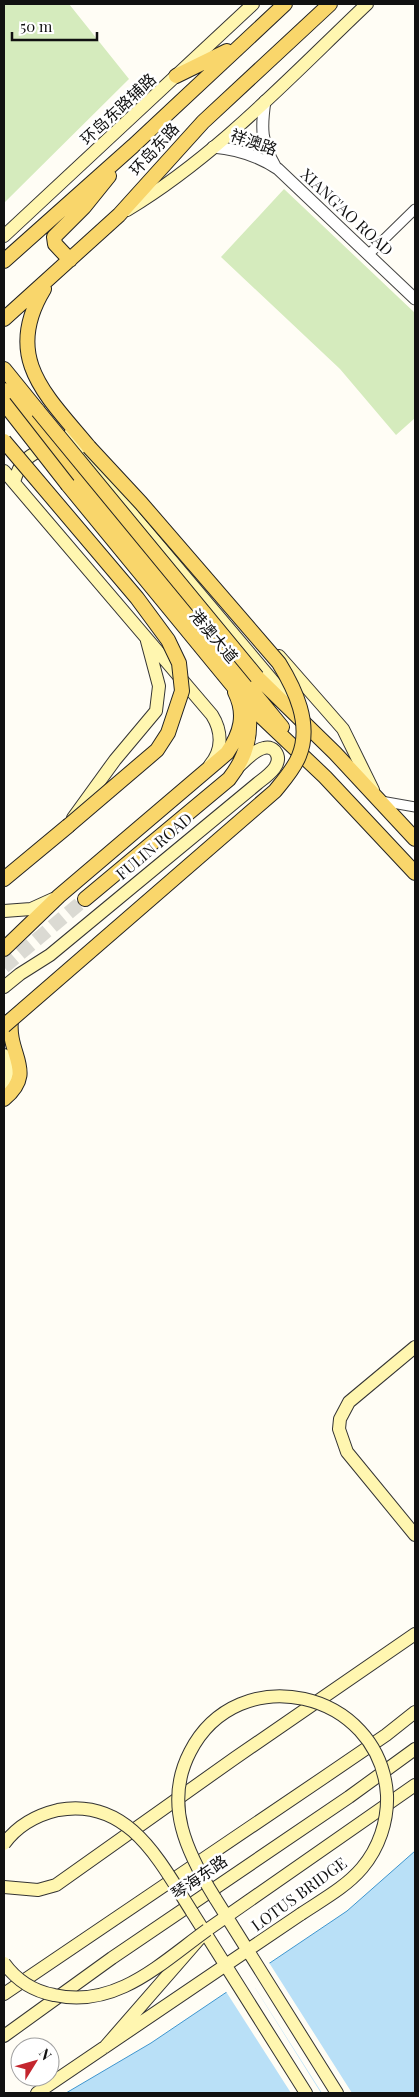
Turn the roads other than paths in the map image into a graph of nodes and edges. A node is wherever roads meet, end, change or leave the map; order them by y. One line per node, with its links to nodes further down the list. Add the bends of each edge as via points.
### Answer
1 (253, 4): 6 (main road, 环岛东路辅路)
2 (285, 4): 5 (main road, 环岛东路)
3 (330, 4): 12 (main road, 环岛东路, via 202,122)
4 (367, 4): 7 (main road)
5 (241, 44): 6 (main road); 8 (main road, 环岛东路)
6 (176, 76): 13 (main road, 环岛东路辅路)
7 (265, 101): 9 (main road); 10 (street, 祥澳路, via 263,139)
8 (133, 146): 15 (main road, via 84,207 54,237 55,244); 16 (main road, 环岛东路)
9 (212, 147): 10 (street, 祥澳路, via 253,155); 12 (main road, via 154,194)
10 (278, 169): 14 (street, XIANG'AO ROAD)
11 (415, 209): 14 (street)
12 (119, 215): 15 (main road, 环岛东路)
13 (5, 235)
14 (368, 255): 18 (street, XIANG'AO ROAD)
15 (70, 260): 17 (main road, 环岛东路)
16 (4, 261)
17 (50, 279): 19 (main road, 环岛东路); 21 (main road, via 30,316 28,357)
18 (415, 299)
19 (4, 319)
20 (4, 368): 33 (main road, 港澳大道, bridge, via 257,677)
21 (35, 378): 26 (main road); 37 (main road, via 343,729)
22 (4, 390): 35 (main road)
23 (4, 403): 29 (main road, 港澳大道, bridge)
24 (4, 414): 29 (main road, bridge)
25 (4, 441): 39 (main road, bridge, via 151,616 168,640 178,663 182,691 168,733 157,750)
26 (84, 446): 28 (main road, via 50,445 19,466); 33 (main road, via 134,516); 50 (main road, bridge, via 142,503 279,662 299,704 303,721 302,742 299,755 275,791)
27 (4, 471): 28 (main road)
28 (14, 482): 30 (main road)
29 (68, 485): 31 (main road, 港澳大道)
30 (146, 636): 36 (main road, via 218,726 218,752); 39 (main road, via 159,686 156,711 115,760)
31 (226, 678): 32 (main road, 港澳大道); 36 (main road, FULIN ROAD, via 240,705 237,739)
32 (247, 703): 34 (main road, FULIN ROAD, via 249,740); 35 (main road, 港澳大道)
33 (335, 753): 37 (main road, 港澳大道)
34 (238, 768): 44 (main road, FULIN ROAD, via 229,779); 49 (main road, FULIN ROAD, via 257,750 265,747 276,752 276,766 258,783 50,955)
35 (325, 777): 41 (main road, 港澳大道)
36 (198, 779): 43 (main road, FULIN ROAD)
37 (378, 799): 38 (street); 40 (main road, 港澳大道)
38 (415, 807)
39 (68, 826): 42 (main road)
40 (415, 839)
41 (415, 873)
42 (4, 879)
43 (60, 896): 46 (main road); 48 (main road, FULIN ROAD)
44 (85, 899)
45 (4, 911): 46 (main road)
46 (20, 911): 47 (main road)
47 (4, 915)
48 (4, 949)
49 (4, 988)
50 (8, 1023): 53 (main road, via 20,1078)
51 (4, 1055): 52 (main road, via 8,1071)
52 (4, 1085)
53 (4, 1099)
54 (415, 1347): 55 (main road, via 349,1402 340,1419 339,1429 347,1452)
55 (415, 1535)
56 (415, 1634): 60 (main road, bridge)
57 (415, 1712): 65 (main road, 琴海东路, via 308,1789)
58 (415, 1749): 66 (main road, 琴海东路)
59 (415, 1785): 63 (main road, LOTUS BRIDGE, bridge)
60 (133, 1830): 61 (main road, bridge, via 104,1813 74,1808 34,1818); 62 (main road, via 56,1885 38,1890); 69 (main road, bridge, via 162,1864)
61 (4, 1844)
62 (4, 1887)
63 (207, 1930): 64 (main road, LOTUS BRIDGE, bridge, via 128,1985 94,1997 77,1999 43,1993 15,1977); 67 (main road, LOTUS BRIDGE, bridge)
64 (4, 1964)
65 (4, 1994)
66 (4, 2036)
67 (105, 2047): 68 (main road, LOTUS BRIDGE); 70 (main road, LOTUS BRIDGE, bridge, via 244,1953 252,1947 335,1891 361,1868 376,1846 383,1831 387,1804 385,1780 374,1749 355,1725 341,1714 308,1699 289,1696 256,1699 241,1704 216,1720 194,1743 187,1758 178,1808 185,1841 204,1880 245,1947 250,1955 256,1963)
68 (37, 2093)
69 (306, 2093)
70 (337, 2093)

